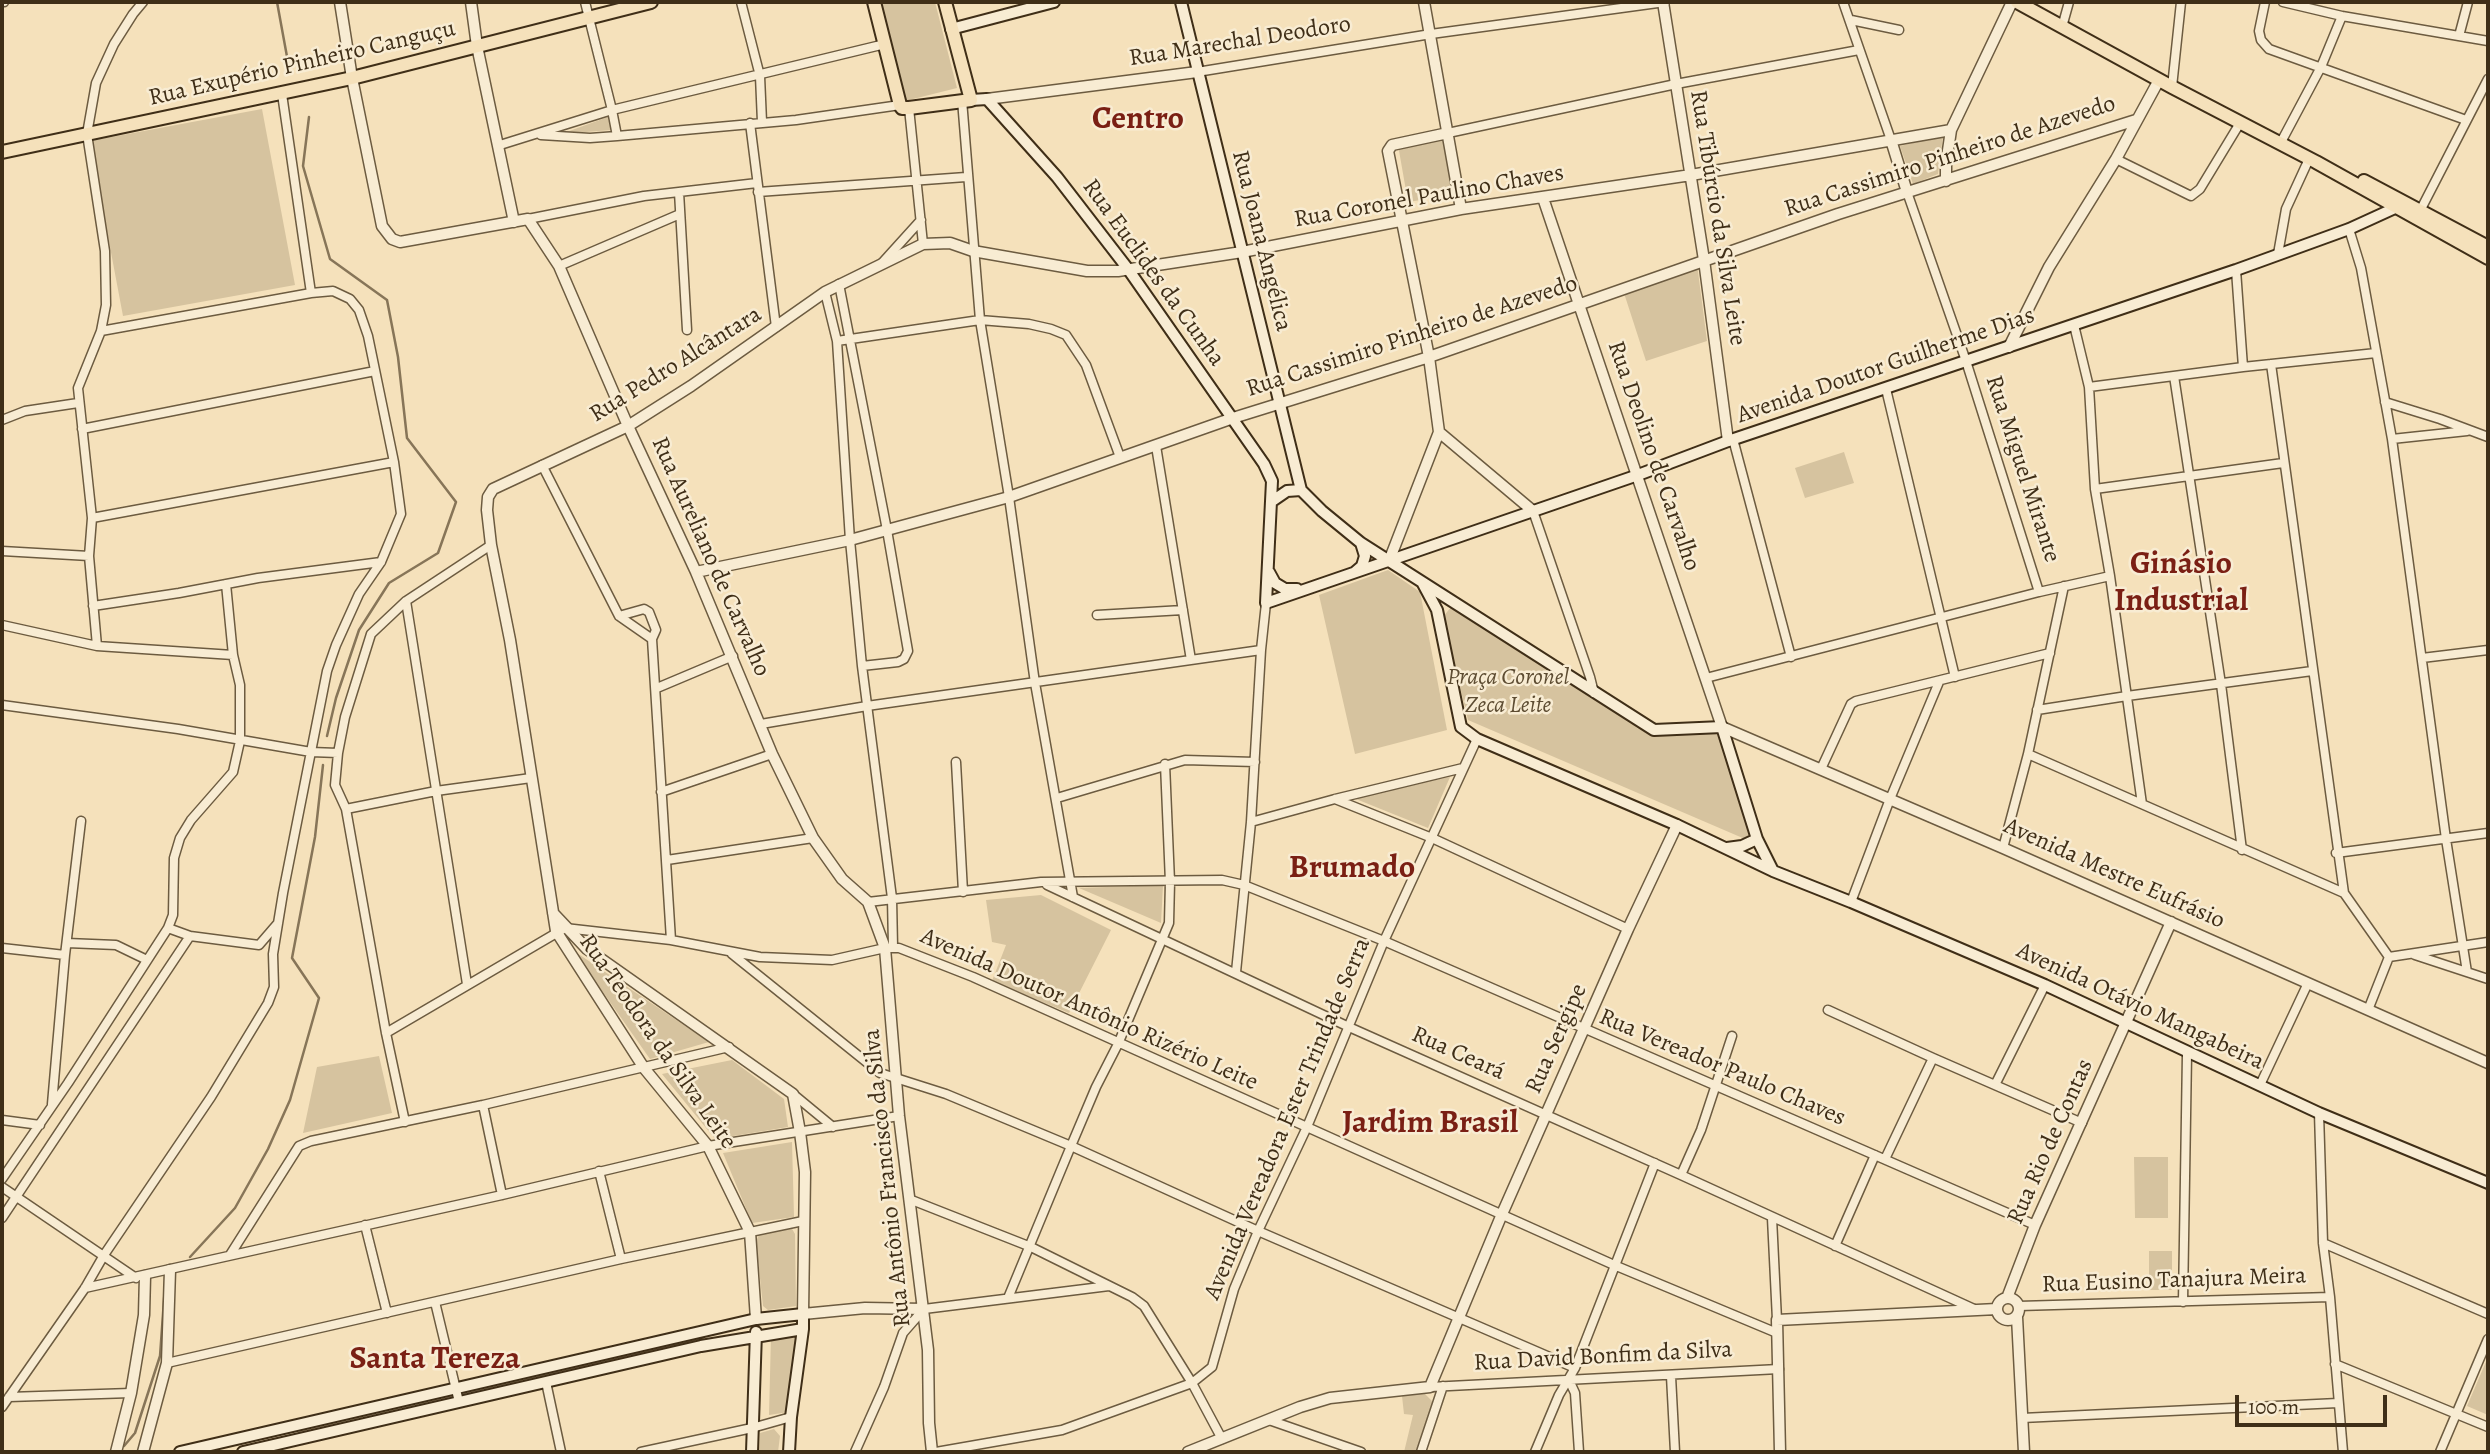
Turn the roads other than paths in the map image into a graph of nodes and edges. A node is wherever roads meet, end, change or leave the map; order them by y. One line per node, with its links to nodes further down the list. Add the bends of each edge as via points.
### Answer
1 (143, 2): 52 (street, via 114,44 96,83)
2 (340, 2): 35 (street)
3 (471, 2): 30 (street)
4 (585, 2): 20 (street)
5 (651, 2): 20 (main road, Rua Exupério Pinheiro Canguçu)
6 (741, 2): 34 (street)
7 (874, 2): 29 (main road)
8 (944, 2): 24 (main road)
9 (1054, 2): 24 (main road)
10 (1181, 2): 33 (main road, Rua Joana Angélica)
11 (1424, 2): 26 (street)
12 (1664, 2): 26 (street, Rua Marechal Deodoro); 38 (street, Rua Tibúrcio da Silva Leite)
13 (1843, 2): 22 (street, Rua Miguel Mirante)
14 (2014, 2): 23 (main road); 50 (street)
15 (2069, 2): 23 (street)
16 (2181, 2): 39 (street)
17 (2265, 2): 32 (street, via 2261,40 2269,49)
18 (2283, 2): 21 (street)
19 (2468, 2): 27 (street)
20 (589, 16): 30 (main road, Rua Exupério Pinheiro Canguçu); 44 (street)
21 (2343, 16): 27 (street); 32 (street)
22 (1851, 20): 25 (street); 31 (street, Rua Miguel Mirante)
23 (2062, 27): 37 (main road)
24 (951, 29): 42 (main road)
25 (1899, 30)
26 (1431, 34): 33 (street, Rua Marechal Deodoro); 51 (street)
27 (2459, 36): 28 (street)
28 (2488, 41)
29 (885, 44): 34 (street); 43 (main road)
30 (477, 46): 35 (main road, Rua Exupério Pinheiro Canguçu); 57 (street)
31 (1859, 50): 38 (street); 55 (street, Rua Miguel Mirante)
32 (2321, 67): 46 (street); 56 (street)
33 (1197, 72): 41 (street, Rua Marechal Deodoro); 81 (main road, Rua Joana Angélica)
34 (760, 76): 44 (street); 47 (street)
35 (352, 78): 40 (main road, Rua Exupério Pinheiro Canguçu); 76 (street, via 383,226 392,239 400,242)
36 (2488, 79): 46 (street)
37 (2160, 80): 39 (main road); 45 (street)
38 (1675, 84): 51 (street); 61 (street, Rua Tibúrcio da Silva Leite)
39 (2172, 87): 49 (main road)
40 (282, 94): 52 (main road, Rua Exupério Pinheiro Canguçu); 91 (street)
41 (987, 99): 42 (main road); 87 (main road, Rua Euclides da Cunha, via 1057,177)
42 (966, 100): 43 (main road); 62 (street)
43 (905, 107): 47 (street); 64 (street)
44 (612, 110): 53 (street); 54 (street)
45 (2136, 120): 59 (street); 63 (street, Rua Cassimiro Pinheiro de Azevedo)
46 (2466, 120): 71 (street)
47 (762, 122): 48 (street)
48 (751, 123): 54 (street); 65 (street)
49 (2240, 123): 56 (main road); 59 (street, via 2200,189 2191,196)
50 (1951, 130): 55 (street, Rua Coronel Paulino Chaves); 63 (street)
51 (1448, 133): 70 (street); 75 (street, via 1389,148)
52 (87, 134): 58 (main road, Rua Exupério Pinheiro Canguçu); 97 (street, via 105,251 106,305)
53 (537, 135): 54 (street); 57 (street)
54 (617, 136)
55 (1891, 140): 61 (street, Rua Coronel Paulino Chaves); 67 (street, Rua Miguel Mirante)
56 (2280, 144): 60 (main road)
57 (500, 145): 76 (street)
58 (2, 152)
59 (2116, 159): 100 (street, via 2049,267)
60 (2312, 160): 69 (main road); 71 (main road, via 2328,162); 82 (street, via 2286,209)
61 (1691, 175): 68 (street, Rua Coronel Paulino Chaves); 84 (street, Rua Tibúrcio da Silva Leite)
62 (967, 177): 64 (street); 80 (street)
63 (1946, 181): 67 (street, Rua Cassimiro Pinheiro de Azevedo)
64 (916, 182): 65 (street); 74 (street)
65 (757, 188): 66 (street); 95 (street)
66 (679, 192): 72 (street); 73 (street)
67 (1907, 192): 84 (street, Rua Cassimiro Pinheiro de Azevedo); 103 (street, Rua Miguel Mirante)
68 (1543, 198): 70 (street, Rua Coronel Paulino Chaves); 92 (street, Rua Deolino de Carvalho)
69 (2395, 208): 77 (main road, Avenida Doutor Guilherme Dias); 83 (main road)
70 (1461, 209): 75 (street, Rua Coronel Paulino Chaves)
71 (2420, 211): 79 (main road)
72 (681, 214): 86 (street); 96 (street)
73 (528, 219): 76 (street); 86 (street, Rua Aureliano de Carvalho)
74 (921, 220): 78 (street); 85 (street)
75 (1401, 221): 81 (street, Rua Coronel Paulino Chaves); 102 (street)
76 (514, 222)
77 (2349, 229): 82 (main road, Avenida Doutor Guilherme Dias); 101 (street)
78 (923, 244): 80 (street, Rua Coronel Paulino Chaves, via 950,243); 85 (street, Rua Pedro Alcântara)
79 (2488, 247)
80 (974, 251): 87 (street, Rua Coronel Paulino Chaves, via 1087,271); 93 (street)
81 (1242, 252): 87 (street, Rua Coronel Paulino Chaves); 112 (main road, Rua Joana Angélica)
82 (2278, 254): 88 (main road, Avenida Doutor Guilherme Dias)
83 (2488, 258)
84 (1704, 260): 92 (street, Rua Cassimiro Pinheiro de Azevedo); 121 (street, Rua Tibúrcio da Silva Leite)
85 (881, 263): 89 (street, Rua Pedro Alcântara)
86 (559, 265): 115 (street, Rua Aureliano de Carvalho)
87 (1128, 269): 113 (main road, Rua Euclides da Cunha)
88 (2236, 270): 94 (main road, Avenida Doutor Guilherme Dias); 105 (street)
89 (839, 284): 90 (street, Rua Pedro Alcântara); 98 (street)
90 (825, 292): 95 (street, Rua Pedro Alcântara); 99 (street)
91 (311, 293): 97 (street); 106 (street, via 333,291 359,310)
92 (1579, 303): 102 (street, Rua Cassimiro Pinheiro de Azevedo); 127 (street, Rua Deolino de Carvalho)
93 (980, 320): 98 (street); 123 (street, via 1030,324 1066,335 1086,365); 132 (street)
94 (2074, 325): 100 (main road, Avenida Doutor Guilherme Dias); 108 (street)
95 (776, 327): 115 (street, Rua Pedro Alcântara)
96 (687, 330)
97 (101, 331): 111 (street, via 78,388)
98 (850, 339): 99 (street); 136 (street)
99 (837, 341): 137 (street)
100 (2009, 347): 103 (main road, Avenida Doutor Guilherme Dias)
101 (2376, 353): 104 (street); 110 (street)
102 (1429, 357): 112 (street, Rua Cassimiro Pinheiro de Azevedo); 118 (street)
103 (1966, 361): 109 (main road, Avenida Doutor Guilherme Dias); 152 (street, Rua Miguel Mirante)
104 (2271, 364): 105 (street); 125 (street)
105 (2243, 367): 107 (street)
106 (375, 371): 116 (street); 124 (street)
107 (2174, 376): 108 (street); 128 (street)
108 (2089, 387): 130 (street)
109 (1886, 389): 121 (main road, Avenida Doutor Guilherme Dias); 161 (street)
110 (2385, 402): 117 (street); 120 (street)
111 (78, 403): 114 (street, via 25,411); 116 (street)
112 (1278, 405): 113 (street, Rua Cassimiro Pinheiro de Azevedo); 131 (main road, Rua Joana Angélica)
113 (1233, 418): 122 (street, Rua Cassimiro Pinheiro de Azevedo); 133 (main road, Rua Euclides da Cunha, via 1272,481)
114 (2, 420)
115 (628, 426): 126 (street, Rua Pedro Alcântara); 145 (street, Rua Aureliano de Carvalho)
116 (82, 429): 135 (street)
117 (2470, 431): 119 (street); 120 (street)
118 (1439, 432): 134 (street); 142 (street)
119 (2488, 437)
120 (2392, 439): 171 (street)
121 (1731, 440): 127 (main road, Avenida Doutor Guilherme Dias); 170 (street)
122 (1156, 446): 123 (street, Rua Cassimiro Pinheiro de Azevedo); 157 (street)
123 (1120, 457): 132 (street, Rua Cassimiro Pinheiro de Azevedo)
124 (394, 462): 135 (street); 143 (street, via 401,514)
125 (2283, 463): 128 (street); 174 (street)
126 (542, 465): 129 (street, Rua Pedro Alcântara); 160 (street)
127 (1638, 475): 134 (main road, Avenida Doutor Guilherme Dias); 176 (street, Rua Deolino de Carvalho)
128 (2189, 476): 130 (street); 179 (street)
129 (492, 489): 139 (street, Rua Teodora da Silva Leite, via 487,510)
130 (2095, 489): 147 (street)
131 (1301, 490): 133 (main road, via 1287,491); 138 (main road)
132 (1009, 497): 136 (street, Rua Cassimiro Pinheiro de Azevedo); 177 (street)
133 (1271, 502): 144 (main road)
134 (1533, 511): 142 (main road, Avenida Doutor Guilherme Dias); 181 (street)
135 (92, 518): 141 (street)
136 (887, 530): 137 (street, Rua Cassimiro Pinheiro de Azevedo); 173 (street, via 908,651 898,662)
137 (850, 540): 145 (street, Rua Cassimiro Pinheiro de Azevedo); 173 (street)
138 (1361, 543): 142 (main road); 146 (main road, via 1365,555)
139 (491, 545): 153 (street); 199 (street, Rua Teodora da Silva Leite)
140 (2, 551): 141 (street)
141 (89, 556): 156 (street)
142 (1389, 561): 146 (main road, Avenida Doutor Guilherme Dias); 148 (main road)
143 (381, 562): 149 (street); 190 (street, via 359,594 335,645)
144 (1267, 569): 151 (main road, via 1285,589); 154 (main road)
145 (696, 572): 169 (street, Rua Aureliano de Carvalho)
146 (1355, 572): 151 (main road, Avenida Doutor Guilherme Dias)
147 (2110, 576): 150 (street); 182 (street)
148 (1422, 582): 155 (main road); 158 (main road)
149 (226, 584): 156 (street); 168 (street)
150 (2064, 586): 152 (street); 167 (street)
151 (1303, 590): 154 (main road, Avenida Doutor Guilherme Dias)
152 (2039, 592): 161 (street)
153 (405, 601): 191 (street, via 371,634); 200 (street)
154 (1266, 603): 165 (street)
155 (1456, 603): 158 (main road); 181 (main road)
156 (93, 606): 164 (street)
157 (1183, 610): 159 (street); 172 (street)
158 (1437, 610): 188 (main road, via 1457,715 1461,727)
159 (1097, 615)
160 (619, 616): 163 (street); 163 (street, via 644,609 649,612 656,630)
161 (1942, 617): 170 (street); 175 (street)
162 (2, 625): 164 (street)
163 (652, 639): 180 (street)
164 (97, 646): 168 (street)
165 (1261, 650): 172 (street); 195 (street)
166 (2488, 650): 171 (street)
167 (2050, 653): 175 (street); 185 (street)
168 (233, 655): 189 (street, via 240,685)
169 (733, 656): 180 (street); 186 (street, Rua Aureliano de Carvalho)
170 (1791, 657): 176 (street)
171 (2422, 658): 214 (street)
172 (1191, 660): 177 (street)
173 (862, 666): 184 (street)
174 (2312, 671): 179 (street); 218 (street)
175 (1955, 677): 178 (street)
176 (1706, 678): 187 (street, Rua Deolino de Carvalho)
177 (1035, 682): 184 (street); 202 (street)
178 (1939, 682): 198 (street, via 1851,704); 204 (street)
179 (2221, 684): 182 (street); 217 (street)
180 (657, 688): 201 (street)
181 (1594, 693): 187 (main road, via 1654,730)
182 (2127, 696): 185 (street); 205 (street)
183 (2, 705): 189 (street)
184 (867, 706): 186 (street); 228 (street)
185 (2038, 710): 193 (street)
186 (761, 724): 192 (street, Rua Aureliano de Carvalho)
187 (1722, 727): 198 (street, Avenida Mestre Eufrásio); 213 (main road)
188 (1477, 739): 197 (street, Avenida Vereadora Ester Trindade Serra); 209 (main road)
189 (240, 741): 190 (street); 233 (street, via 233,772 180,838)
190 (311, 752): 191 (street); 232 (street)
191 (338, 753): 206 (street, via 335,786)
192 (772, 754): 201 (street); 211 (street, Rua Aureliano de Carvalho)
193 (2028, 754): 205 (street); 216 (street)
194 (956, 762): 225 (street)
195 (1255, 762): 196 (street, via 1185,760); 208 (street)
196 (1165, 764): 202 (street); 223 (street)
197 (1463, 768): 203 (street); 212 (street, Avenida Vereadora Ester Trindade Serra)
198 (1821, 769): 204 (street, Avenida Mestre Eufrásio)
199 (531, 778): 200 (street); 235 (street, Rua Teodora da Silva Leite, via 551,911)
200 (436, 792): 206 (street); 256 (street)
201 (661, 792): 219 (street)
202 (1057, 799): 222 (street)
203 (1335, 799): 208 (street); 212 (street)
204 (1890, 799): 216 (street, Avenida Mestre Eufrásio); 230 (street)
205 (2142, 804): 217 (street)
206 (346, 809): 263 (street)
207 (81, 821): 241 (street)
208 (1251, 822): 224 (street)
209 (1677, 825): 215 (main road); 234 (street, Rua Sergipe)
210 (2488, 833): 214 (street)
211 (813, 838): 219 (street); 229 (street, Rua Aureliano de Carvalho, via 842,879)
212 (1432, 838): 234 (street); 239 (street, Avenida Vereadora Ester Trindade Serra)
213 (1757, 839): 215 (main road); 220 (main road)
214 (2446, 839): 218 (street); 243 (street)
215 (1724, 848): 220 (main road)
216 (2003, 848): 231 (street, Avenida Mestre Eufrásio)
217 (2242, 850): 226 (street)
218 (2336, 853): 226 (street)
219 (667, 860): 237 (street)
220 (1773, 871): 230 (main road, Avenida Otávio Mangabeira)
221 (1041, 882): 222 (street, Rua Vereador Paulo Chaves); 225 (street, Rua Vereador Paulo Chaves); 227 (street, Rua Ceará)
222 (1071, 882): 223 (street, Rua Vereador Paulo Chaves); 227 (street)
223 (1170, 882): 224 (street, Rua Vereador Paulo Chaves, via 1222,880); 238 (street, via 1168,923)
224 (1244, 885): 239 (street, Rua Vereador Paulo Chaves); 252 (street)
225 (964, 892): 228 (street, Rua Vereador Paulo Chaves)
226 (2344, 893): 250 (street)
227 (1073, 897): 238 (street, Rua Ceará)
228 (891, 898): 229 (street, Rua Vereador Paulo Chaves); 245 (street)
229 (868, 902): 245 (street, Rua Antônio Francisco da Silva)
230 (1851, 902): 257 (main road, Avenida Otávio Mangabeira)
231 (2171, 922): 255 (street, Avenida Mestre Eufrásio); 260 (street, Rua Rio de Contas)
232 (278, 923): 242 (street); 247 (street)
233 (168, 928): 236 (street); 251 (street)
234 (1628, 929): 262 (street, Rua Sergipe)
235 (561, 930): 237 (street); 256 (street); 266 (street); 270 (street, Rua Teodora da Silva Leite)
236 (190, 936): 242 (street); 299 (street)
237 (671, 940): 246 (street)
238 (1162, 941): 252 (street, Rua Ceará); 265 (street)
239 (1384, 941): 261 (street, Avenida Vereadora Ester Trindade Serra); 262 (street, Rua Vereador Paulo Chaves)
240 (2488, 942): 243 (street)
241 (67, 943): 249 (street); 251 (street, via 116,945)
242 (258, 945): 247 (street)
243 (2463, 945): 248 (street); 253 (street)
244 (2, 948): 249 (street)
245 (889, 948): 246 (street, via 832,960); 265 (street, Avenida Doutor Antônio Rizério Leite, via 973,977); 271 (street, Rua Antônio Francisco da Silva)
246 (730, 952): 271 (street, via 880,1073)
247 (274, 954): 312 (street, via 274,987 268,1003)
248 (2412, 954): 250 (street); 253 (street)
249 (65, 955): 277 (street)
250 (2389, 957): 259 (street)
251 (147, 960): 277 (street)
252 (1236, 972): 261 (street, Rua Ceará)
253 (2467, 972): 254 (street)
254 (2488, 979)
255 (2308, 983): 259 (street, Avenida Mestre Eufrásio); 274 (street)
256 (467, 984): 263 (street)
257 (2045, 985): 260 (main road, Avenida Otávio Mangabeira); 273 (street)
258 (1828, 1010): 268 (street)
259 (2368, 1010): 269 (street, Avenida Mestre Eufrásio)
260 (2127, 1025): 267 (main road, Avenida Otávio Mangabeira); 283 (street, Rua Rio de Contas)
261 (1349, 1027): 279 (street, Rua Ceará); 286 (street, Avenida Vereadora Ester Trindade Serra)
262 (1584, 1030): 272 (street, Rua Vereador Paulo Chaves); 279 (street, Rua Sergipe)
263 (386, 1032): 282 (street)
264 (1732, 1036): 272 (street)
265 (1118, 1044): 286 (street, Avenida Doutor Antônio Rizério Leite); 289 (street)
266 (729, 1047): 270 (street); 275 (street)
267 (2187, 1054): 274 (main road, Avenida Otávio Mangabeira); 325 (street)
268 (1933, 1058): 273 (street); 291 (street)
269 (2488, 1063)
270 (644, 1068): 276 (street); 288 (street, Rua Teodora da Silva Leite)
271 (896, 1077): 280 (street, Rua Antônio Francisco da Silva); 289 (street)
272 (1716, 1084): 290 (street, Rua Vereador Paulo Chaves); 294 (street)
273 (1995, 1085): 283 (street)
274 (2260, 1085): 278 (main road, Avenida Otávio Mangabeira)
275 (793, 1094): 285 (street); 287 (street)
276 (483, 1105): 282 (street); 298 (street)
277 (52, 1107): 284 (street)
278 (2319, 1113): 296 (main road, Avenida Otávio Mangabeira); 309 (street)
279 (1546, 1115): 292 (street, Rua Ceará); 301 (street, Rua Sergipe)
280 (898, 1116): 285 (street); 300 (street, Rua Antônio Francisco da Silva)
281 (2, 1120): 284 (street)
282 (405, 1122): 313 (street, via 299,1146)
283 (2082, 1123): 306 (street, Rua Rio de Contas)
284 (40, 1125): 295 (street)
285 (834, 1127): 287 (street)
286 (1307, 1127): 301 (street, Avenida Doutor Antônio Rizério Leite); 307 (street, Avenida Vereadora Ester Trindade Serra)
287 (800, 1132): 288 (street); 304 (street)
288 (708, 1146): 293 (street); 308 (street, Rua Teodora da Silva Leite)
289 (1071, 1146): 307 (street); 311 (street)
290 (1875, 1155): 291 (street, Rua Vereador Paulo Chaves); 310 (street)
291 (1885, 1159): 306 (street, Rua Vereador Paulo Chaves)
292 (1655, 1163): 294 (street, Rua Ceará); 315 (street)
293 (599, 1171): 298 (street); 314 (street)
294 (1681, 1175): 303 (street, Rua Ceará)
295 (2, 1179)
296 (2488, 1183)
297 (2, 1187): 299 (street)
298 (502, 1195): 305 (street)
299 (16, 1197): 302 (street); 312 (street)
300 (908, 1199): 311 (street); 326 (street, Rua Antônio Francisco da Silva)
301 (1502, 1214): 315 (street, Avenida Doutor Antônio Rizério Leite); 333 (street, Rua Sergipe)
302 (2, 1218)
303 (1772, 1219): 310 (street, Rua Ceará); 335 (street)
304 (803, 1221): 308 (street); 331 (street)
305 (365, 1225): 313 (street); 330 (street)
306 (2035, 1225): 318 (street, Rua Rio de Contas)
307 (1258, 1231): 333 (street); 350 (street, Avenida Vereadora Ester Trindade Serra, via 1234,1289 1212,1367)
308 (750, 1232): 314 (street); 334 (street, Rua Teodora da Silva Leite)
309 (2323, 1243): 321 (street); 332 (street)
310 (1835, 1246): 328 (street, Rua Ceará)
311 (1031, 1247): 319 (street); 322 (street)
312 (104, 1255): 317 (street); 320 (street)
313 (230, 1255): 316 (street)
314 (621, 1259): 324 (street)
315 (1614, 1265): 339 (street, Avenida Doutor Antônio Rizério Leite); 344 (street)
316 (170, 1270): 317 (street); 342 (street)
317 (140, 1277): 320 (street); 355 (street, via 144,1315)
318 (2015, 1277): 323 (street, Rua Rio de Contas); 329 (street, Rua Rio de Contas)
319 (1110, 1286): 322 (street); 350 (street, via 1144,1306)
320 (85, 1288): 356 (street)
321 (2330, 1297): 325 (street, Rua Eusino Tanajura Meira); 343 (street)
322 (1008, 1298): 326 (street)
323 (2007, 1298): 327 (street); 329 (street, via 2018,1303)
324 (435, 1302): 330 (street); 353 (street)
325 (2183, 1302): 329 (street, Rua Eusino Tanajura Meira)
326 (924, 1309): 331 (street); 377 (street, via 903,1333); 378 (street, Rua Antônio Francisco da Silva)
327 (1997, 1309): 328 (street); 336 (street)
328 (1976, 1310): 335 (street)
329 (2018, 1311): 336 (street); 338 (street, Rua Rio de Contas)
330 (387, 1313): 342 (street)
331 (803, 1314): 334 (main road); 337 (main road)
332 (2488, 1314)
333 (1458, 1315): 344 (street); 352 (street, Rua Sergipe)
334 (756, 1319): 340 (main road, Rua Teodora da Silva Leite); 346 (main road)
335 (1777, 1320): 339 (street)
336 (2006, 1321): 338 (street)
337 (803, 1329): 340 (main road); 362 (main road)
338 (2016, 1330): 363 (street, Rua Rio de Contas)
339 (1777, 1333): 345 (street)
340 (755, 1336): 349 (main road); 366 (main road, Rua Teodora da Silva Leite)
341 (2488, 1339): 360 (street)
342 (167, 1363): 370 (street)
343 (2335, 1364): 358 (street); 360 (street)
344 (1576, 1368): 348 (street)
345 (1779, 1369): 347 (street, Rua David Bonfim da Silva); 385 (street)
346 (505, 1376): 353 (main road); 354 (main road)
347 (1671, 1376): 348 (street, Rua David Bonfim da Silva); 384 (street)
348 (1569, 1380): 351 (street, Rua David Bonfim da Silva); 382 (street); 383 (street, via 1576,1393)
349 (546, 1382): 354 (main road); 373 (street)
350 (1192, 1383): 368 (street); 378 (street, Avenida Vereadora Ester Trindade Serra, via 1062,1430)
351 (1443, 1386): 352 (street, Rua David Bonfim da Silva); 381 (street)
352 (1430, 1387): 364 (street, via 1330,1398)
353 (456, 1388): 357 (street); 361 (main road)
354 (508, 1391): 357 (main road)
355 (131, 1393): 356 (street); 369 (street)
356 (9, 1397): 359 (street)
357 (459, 1402): 367 (main road)
358 (2338, 1403): 363 (street); 387 (street)
359 (2, 1407)
360 (2458, 1413): 365 (street); 388 (street)
361 (326, 1418): 367 (main road); 371 (main road)
362 (790, 1418): 366 (street); 376 (main road)
363 (2022, 1418): 386 (street, Rua Rio de Contas)
364 (1269, 1420): 368 (street); 380 (street)
365 (2488, 1427)
366 (752, 1429): 374 (street); 375 (main road, Rua Teodora da Silva Leite)
367 (330, 1432): 372 (main road)
368 (1222, 1438): 379 (street)
369 (116, 1452)
370 (143, 1452)
371 (180, 1452)
372 (243, 1452)
373 (561, 1452)
374 (641, 1452)
375 (752, 1452)
376 (789, 1452)
377 (855, 1452)
378 (934, 1452)
379 (1188, 1452)
380 (1361, 1452)
381 (1421, 1452)
382 (1535, 1452)
383 (1579, 1452)
384 (1675, 1452)
385 (1780, 1452)
386 (2024, 1452)
387 (2343, 1452)
388 (2440, 1452)

